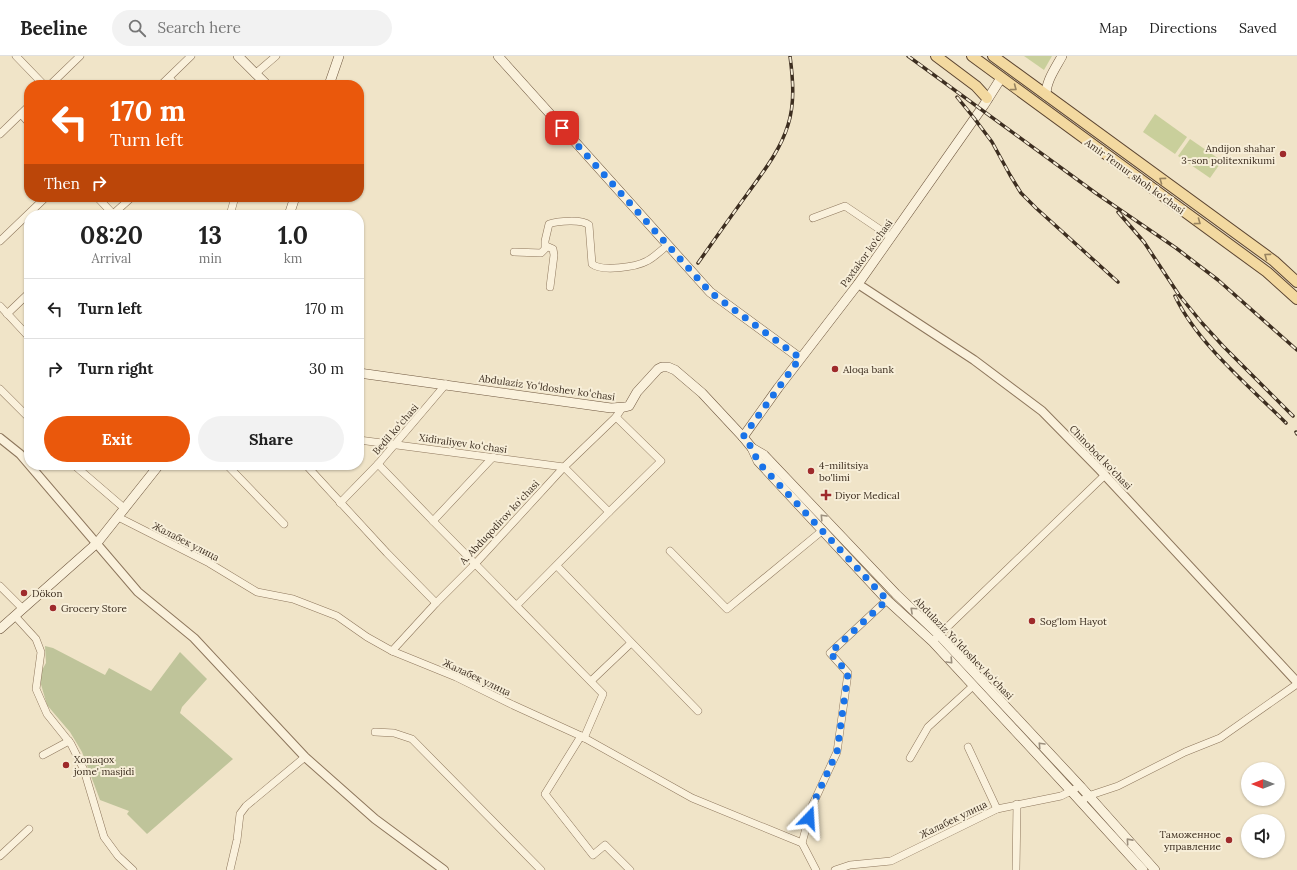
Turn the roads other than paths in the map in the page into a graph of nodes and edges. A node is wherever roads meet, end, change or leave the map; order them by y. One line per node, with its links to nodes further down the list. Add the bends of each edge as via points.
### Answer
1 (16, 56): 16 (street)
2 (80, 56): 17 (street)
3 (191, 56): 14 (street)
4 (238, 56): 13 (main road)
5 (276, 56): 13 (street)
6 (339, 56): 20 (main road)
7 (498, 56): 37 (main road)
8 (936, 56): 22 (main road, via 976,86)
9 (944, 56): 22 (main road, via 982,85)
10 (972, 56): 15 (main road, Amir Temur shoh ko'chasi)
11 (993, 56): 21 (main road, Amir Temur shoh ko'chasi)
12 (1062, 56): 21 (main road, via 1049,78)
13 (255, 74): 19 (main road)
14 (169, 78): 18 (street)
15 (1001, 78): 22 (main road, Paxtakor ko'chasi); 44 (main road, Amir Temur shoh ko'chasi, one-way to 44, via 1267,272)
16 (39, 80)
17 (55, 80)
18 (167, 80)
19 (262, 80)
20 (331, 80)
21 (1046, 96): 40 (main road, Amir Temur shoh ko'chasi, one-way to 21, via 1274,261)
22 (987, 98): 35 (main road, Paxtakor ko'chasi)
23 (24, 111): 24 (street)
24 (21, 114): 25 (street); 26 (street)
25 (24, 117)
26 (0, 134)
27 (41, 202): 30 (street)
28 (101, 202): 31 (street)
29 (127, 202): 32 (street)
30 (32, 210)
31 (109, 210)
32 (118, 210)
33 (24, 218): 36 (street)
34 (813, 218): 35 (street, via 845,206)
35 (891, 236): 41 (main road, Paxtakor ko'chasi)
36 (0, 241)
37 (668, 245): 38 (street, via 647,261 634,266 594,266 589,225 583,222 554,222 549,224); 48 (main road, via 710,292)
38 (546, 246): 39 (street, via 541,253); 42 (street, via 552,249 554,255)
39 (514, 252)
40 (1297, 282)
41 (858, 284): 48 (main road, Paxtakor ko'chasi); 69 (street, Chinobod ko'chasi, via 974,360 1039,408)
42 (550, 287)
43 (24, 298): 46 (street)
44 (1297, 299)
45 (0, 306): 46 (street)
46 (7, 314): 47 (street)
47 (24, 332)
48 (800, 358): 55 (main road, Paxtakor ko'chasi)
49 (364, 375): 50 (main road, Abdulaziz Yoʻldoshev koʻchasi)
50 (446, 384): 52 (main road, Abdulaziz Yoʻldoshev koʻchasi); 58 (street, Bedil koʻchasi)
51 (0, 388): 53 (street)
52 (622, 408): 54 (street, A. Abduqodirov koʻchasi); 55 (main road, Abdulaziz Yoʻldoshev koʻchasi, via 630,406 637,392 658,369 668,367 702,393)
53 (24, 413)
54 (616, 417): 63 (street, A. Abduqodirov koʻchasi); 72 (street, via 661,461)
55 (743, 437): 59 (main road, Abdulaziz Yoʻldoshev koʻchasi)
56 (0, 438): 61 (street)
57 (364, 441): 58 (street, Xidiraliyev koʻchasi)
58 (395, 444): 60 (street, Xidiraliyev koʻchasi); 62 (street, Bedil koʻchasi)
59 (752, 448): 76 (main road, Abdulaziz Yoʻldoshev koʻchasi, via 758,462); 77 (main road, Abdulaziz Yoʻldoshev koʻchasi, one-way to 59, via 764,455)
60 (493, 458): 63 (street, Xidiraliyev koʻchasi); 74 (street)
61 (24, 459)
62 (378, 464): 70 (street, Bedil koʻchasi); 74 (street)
63 (564, 467): 72 (street); 80 (street, A. Abduqodirov koʻchasi)
64 (34, 470): 78 (street)
65 (82, 470): 71 (street)
66 (155, 470): 71 (main road)
67 (232, 470): 75 (street)
68 (310, 470): 70 (street)
69 (1105, 476): 89 (street); 94 (street, Chinobod ko'chasi)
70 (340, 503): 84 (street)
71 (124, 508): 73 (main road)
72 (609, 512): 81 (street)
73 (118, 517): 78 (main road); 92 (street, Жалабек улица, via 209,563 257,592 293,598 337,616)
74 (433, 521): 80 (street)
75 (284, 524)
76 (823, 530): 77 (main road, Abdulaziz Yoʻldoshev koʻchasi); 79 (street, via 727,609)
77 (838, 540): 83 (main road, Abdulaziz Yoʻldoshev koʻchasi); 89 (main road, Abdulaziz Yoʻldoshev koʻchasi, one-way to 77)
78 (97, 544): 86 (main road); 102 (street, via 138,592 194,638)
79 (670, 551)
80 (475, 564): 84 (street, A. Abduqodirov koʻchasi); 85 (street)
81 (557, 566): 85 (street); 91 (street)
82 (0, 586): 86 (street)
83 (887, 600): 90 (main road, Abdulaziz Yoʻldoshev koʻchasi); 110 (street, via 830,653 848,673 837,752 812,806)
84 (436, 602): 92 (street, A. Abduqodirov koʻchasi)
85 (517, 605): 93 (street)
86 (23, 609): 87 (main road)
87 (15, 616): 88 (main road); 99 (street, via 36,639 41,652 36,689 47,714)
88 (0, 629)
89 (939, 635): 90 (street); 104 (main road, Abdulaziz Yoʻldoshev koʻchasi, one-way to 89)
90 (933, 642): 95 (main road, Abdulaziz Yoʻldoshev koʻchasi, one-way to 95)
91 (631, 644): 93 (street); 96 (street)
92 (392, 651): 98 (street, Жалабек улица, via 456,677)
93 (592, 681): 98 (street, via 604,694)
94 (1297, 683): 106 (street, via 1220,738 1185,752 1118,786)
95 (973, 686): 103 (street, via 928,727); 105 (main road, Abdulaziz Yoʻldoshev koʻchasi)
96 (698, 711)
97 (375, 732): 115 (street, via 394,733 412,739)
98 (582, 737): 110 (street, Жалабек улица, via 692,798); 116 (street, via 545,794 593,855 605,845)
99 (69, 741): 101 (street); 112 (street, via 84,770 104,837 118,856)
100 (968, 747): 108 (street)
101 (43, 755)
102 (305, 757): 113 (street, via 246,806 240,814 238,840); 114 (street, via 375,819)
103 (910, 758)
104 (1081, 787): 105 (street, Жалабек улица); 106 (main road, Abdulaziz Yoʻldoshev koʻchasi)
105 (1071, 791): 106 (main road, Abdulaziz Yoʻldoshev koʻchasi); 107 (street, Жалабек улица, via 1061,796)
106 (1084, 799): 120 (main road, Abdulaziz Yoʻldoshev koʻchasi); 121 (main road, Abdulaziz Yoʻldoshev koʻchasi, one-way to 106)
107 (1017, 804): 108 (street, Жалабек улица); 119 (street)
108 (997, 809): 118 (street, Жалабек улица, via 891,861 850,865)
109 (29, 829): 111 (street)
110 (802, 843): 117 (street)
111 (0, 856)
112 (134, 870)
113 (230, 870)
114 (444, 870)
115 (541, 870)
116 (630, 870)
117 (816, 870)
118 (835, 870)
119 (1016, 870)
120 (1142, 870)
121 (1155, 870)

